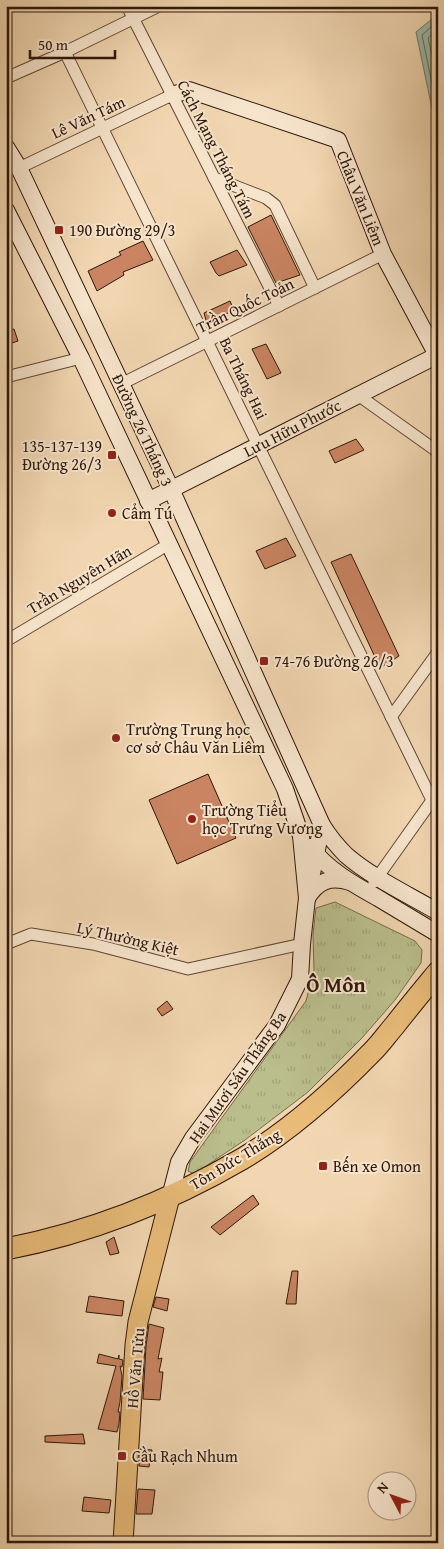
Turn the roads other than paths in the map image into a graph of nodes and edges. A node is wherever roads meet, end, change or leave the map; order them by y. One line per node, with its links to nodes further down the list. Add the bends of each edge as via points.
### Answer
1 (127, 6): 3 (street, Cách Mạng Tháng Tám)
2 (159, 6): 3 (street)
3 (133, 19): 4 (street); 6 (street, Cách Mạng Tháng Tám)
4 (65, 52): 5 (street); 7 (street, Ba Tháng Hai)
5 (6, 78)
6 (172, 95): 7 (street, Lê Văn Tám); 10 (street, Cách Mạng Tháng Tám); 12 (street, Châu Văn Liêm, via 189,90 338,140)
7 (103, 128): 9 (street, Lê Văn Tám); 15 (street, Ba Tháng Hai)
8 (6, 147): 9 (street, Đường 26 Tháng 3)
9 (19, 168): 19 (street, Đường 26 Tháng 3)
10 (214, 178): 13 (street, via 266,198 275,205); 14 (street, Cách Mạng Tháng Tám)
11 (6, 210): 17 (street, Đường 26 Tháng 3)
12 (383, 254): 13 (street, Trần Quốc Toản); 16 (street, Châu Văn Liêm)
13 (315, 288): 14 (street, Trần Quốc Toản)
14 (279, 306): 15 (street, Trần Quốc Toản)
15 (207, 341): 19 (street, Trần Quốc Toản); 21 (street, Ba Tháng Hai)
16 (437, 356): 20 (street, Lưu Hữu Phước)
17 (80, 358): 18 (street); 24 (street, Đường 26 Tháng 3)
18 (6, 376)
19 (121, 384): 23 (street, Đường 26 Tháng 3)
20 (358, 395): 21 (street, Lưu Hữu Phước); 22 (street)
21 (258, 445): 23 (street, Lưu Hữu Phước); 28 (street, Ba Tháng Hai)
22 (438, 452)
23 (171, 489): 24 (street, Lưu Hữu Phước); 30 (street, Đường 26 Tháng 3)
24 (148, 501): 25 (street, Đường 26 Tháng 3)
25 (169, 544): 26 (street, Trần Nguyên Hãn); 31 (street, Đường 26 Tháng 3, via 285,789)
26 (6, 641)
27 (438, 652): 28 (street)
28 (391, 717): 29 (street, Ba Tháng Hai)
29 (435, 796): 33 (street)
30 (322, 825): 32 (street, Hai Mươi Sáu Tháng Ba); 33 (street, Đường 26 Tháng 3, via 346,854)
31 (301, 836): 32 (street); 36 (street, Hai Mươi Sáu Tháng Ba)
32 (316, 854): 34 (street); 36 (street, Hai Mươi Sáu Tháng Ba)
33 (377, 876): 35 (street); 37 (street, Đường 26 Tháng 3)
34 (352, 883): 35 (street); 36 (street, via 334,879 324,882)
35 (368, 892): 38 (street)
36 (307, 898): 40 (street, Hai Mươi Sáu Tháng Ba)
37 (438, 912)
38 (438, 934)
39 (6, 944): 40 (street, Lý Thường Kiệt, via 31,934 93,944 188,969)
40 (302, 944): 42 (street, Hai Mươi Sáu Tháng Ba, via 300,979 292,998 277,1025 179,1162)
41 (438, 972): 42 (highway, Tôn Đức Thắng, via 374,1050 329,1093 243,1158)
42 (170, 1196): 43 (highway, Tôn Đức Thắng, via 111,1220); 44 (main road, Hồ Văn Tửu, via 137,1329)
43 (6, 1249)
44 (123, 1543)

